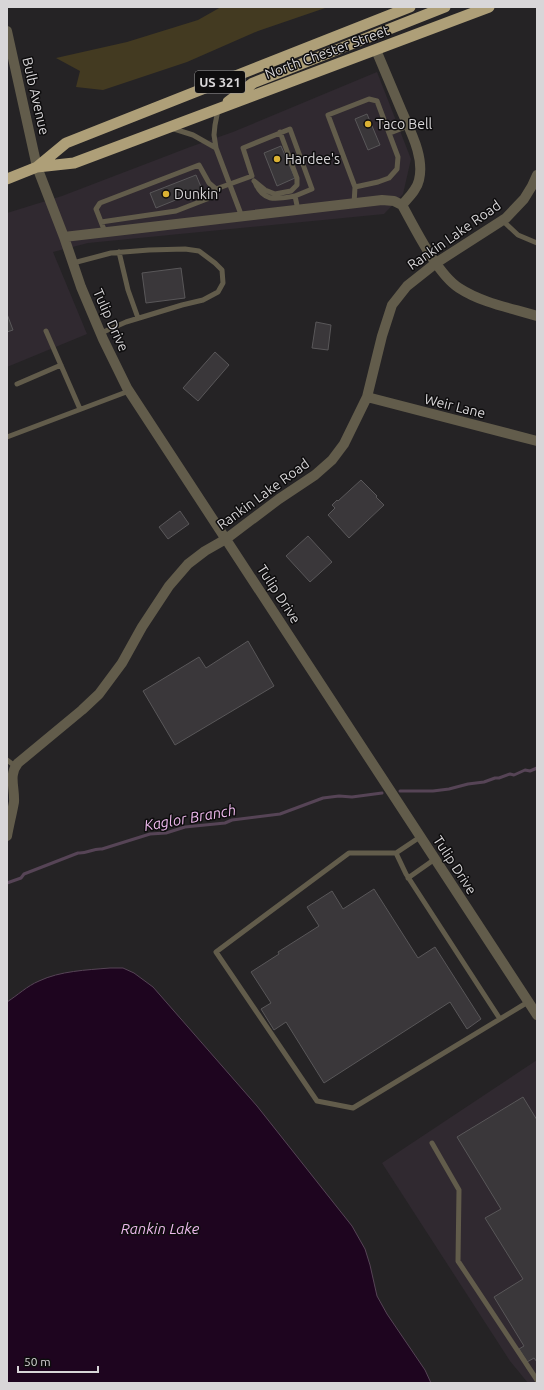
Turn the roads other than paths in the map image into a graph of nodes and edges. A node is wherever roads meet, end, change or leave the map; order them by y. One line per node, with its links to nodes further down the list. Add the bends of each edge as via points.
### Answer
1 (410, 7): 13 (highway, North Chester Street / US 321, via 66,143)
2 (445, 7): 7 (highway, via 253,83)
3 (490, 7): 6 (highway, North Chester Street / US 321)
4 (7, 31): 5 (street, Bulb Avenue)
5 (9, 49): 13 (street, Bulb Avenue)
6 (376, 50): 7 (highway, North Chester Street / US 321); 8 (street)
7 (218, 110): 9 (highway, North Chester Street / US 321); 12 (lane, via 214,130)
8 (408, 126): 11 (lane); 22 (street, via 419,158 420,171 419,182)
9 (170, 128): 12 (lane, via 193,135); 13 (highway, North Chester Street / US 321, via 74,163)
10 (280, 132): 15 (lane, via 243,148); 15 (lane, via 298,178 297,185 291,191 275,194 265,190); 20 (lane, via 290,129 312,189)
11 (390, 133): 18 (lane, via 398,157 397,169 389,178); 18 (lane, via 377,101 369,99 328,115)
12 (216, 148): 17 (lane)
13 (37, 167): 16 (highway, North Chester Street / US 321); 28 (street, Tulip Drive)
14 (537, 175): 25 (street, Rankin Lake Road, via 524,199)
15 (253, 178): 17 (lane); 20 (lane, via 257,188 266,197 276,200)
16 (7, 179)
17 (229, 184): 19 (lane); 24 (lane)
18 (355, 187): 21 (lane)
19 (216, 189): 26 (lane, via 206,199 176,211); 26 (lane, via 209,183 199,165 100,203 96,209)
20 (295, 196): 23 (lane)
21 (354, 204): 22 (street, via 382,200); 23 (street)
22 (402, 205): 32 (street)
23 (298, 210): 24 (street)
24 (242, 217): 27 (street)
25 (502, 220): 29 (lane, via 518,235); 32 (street, Rankin Lake Road)
26 (101, 222): 27 (lane)
27 (105, 232): 28 (street)
28 (64, 237): 31 (street, Tulip Drive)
29 (537, 243)
30 (120, 252): 31 (lane); 34 (lane, via 128,290); 34 (lane, via 185,249 199,252 222,270 223,283 218,292 203,300)
31 (73, 263): 36 (street, Tulip Drive)
32 (436, 263): 33 (street, via 445,277 459,288 480,298); 40 (street, Rankin Lake Road, via 407,286 392,305)
33 (537, 316)
34 (138, 318): 36 (lane)
35 (46, 331): 37 (lane)
36 (101, 333): 39 (street, Tulip Drive)
37 (61, 365): 38 (lane); 41 (lane)
38 (17, 384)
39 (129, 391): 41 (lane); 44 (street, Tulip Drive)
40 (367, 397): 43 (street, Weir Lane); 44 (street, Rankin Lake Road, via 344,444 332,460)
41 (80, 409): 42 (lane)
42 (7, 437)
43 (537, 441)
44 (226, 539): 45 (street, Rankin Lake Road, via 188,564 169,586 122,664 99,694 21,760); 47 (street, Tulip Drive)
45 (10, 765): 46 (street, Rankin Lake Road, via 14,803)
46 (7, 836)
47 (420, 837): 48 (lane); 49 (street, Tulip Drive)
48 (396, 853): 50 (lane); 53 (lane, via 349,853 216,952 317,1101 353,1108)
49 (435, 859): 50 (lane); 51 (street, Tulip Drive)
50 (408, 878): 53 (lane)
51 (528, 1002): 52 (street, Tulip Drive); 53 (lane)
52 (537, 1015)
53 (500, 1019)
54 (432, 1143): 55 (lane, via 460,1190 458,1261)
55 (537, 1380)

